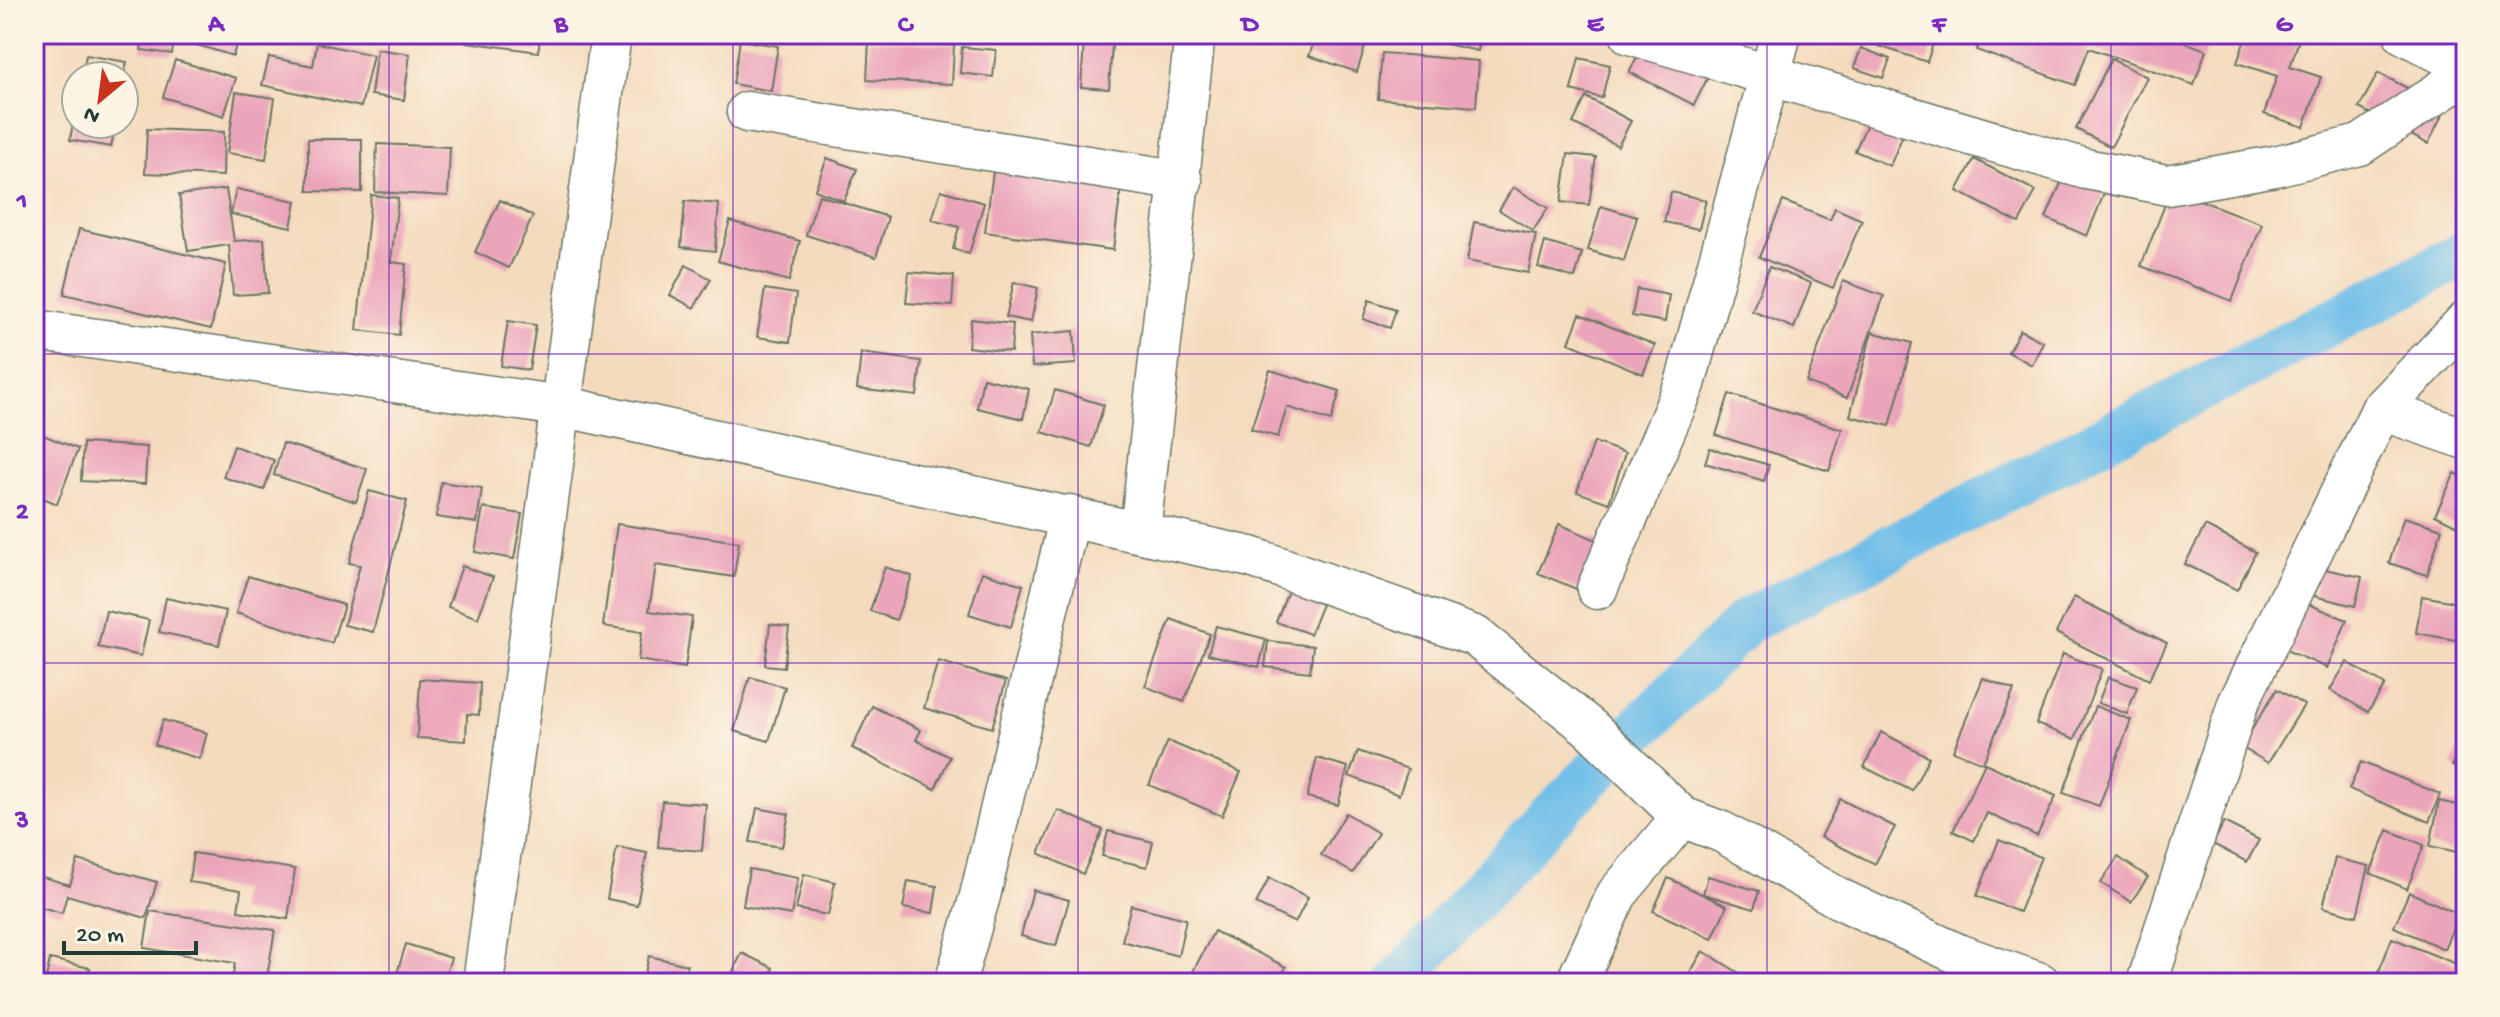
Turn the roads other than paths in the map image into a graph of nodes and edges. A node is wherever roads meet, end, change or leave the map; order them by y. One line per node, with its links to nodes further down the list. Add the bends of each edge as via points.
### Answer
1 (611, 34): 13 (street)
2 (1195, 34): 10 (street)
3 (1630, 34): 8 (street)
4 (1781, 34): 8 (street)
5 (2404, 34): 6 (street)
6 (2466, 66)
7 (2466, 74): 8 (street, via 2360,145 2167,185 2086,169)
8 (1770, 75): 18 (street, via 1685,384)
9 (747, 112): 10 (street)
10 (1182, 181): 17 (street)
11 (2466, 321): 14 (street)
12 (34, 330): 13 (street)
13 (561, 406): 16 (street); 21 (street)
14 (2381, 410): 15 (street); 25 (street, via 2238,704)
15 (2466, 439)
16 (1070, 515): 17 (street); 22 (street)
17 (1140, 532): 19 (street, via 1251,557 1475,636 1590,728)
18 (1597, 589)
19 (1682, 817): 20 (street, via 1722,832); 23 (street, via 1617,894)
20 (1957, 969): 24 (street)
21 (483, 983)
22 (955, 983)
23 (1576, 983)
24 (2040, 983)
25 (2147, 983)

